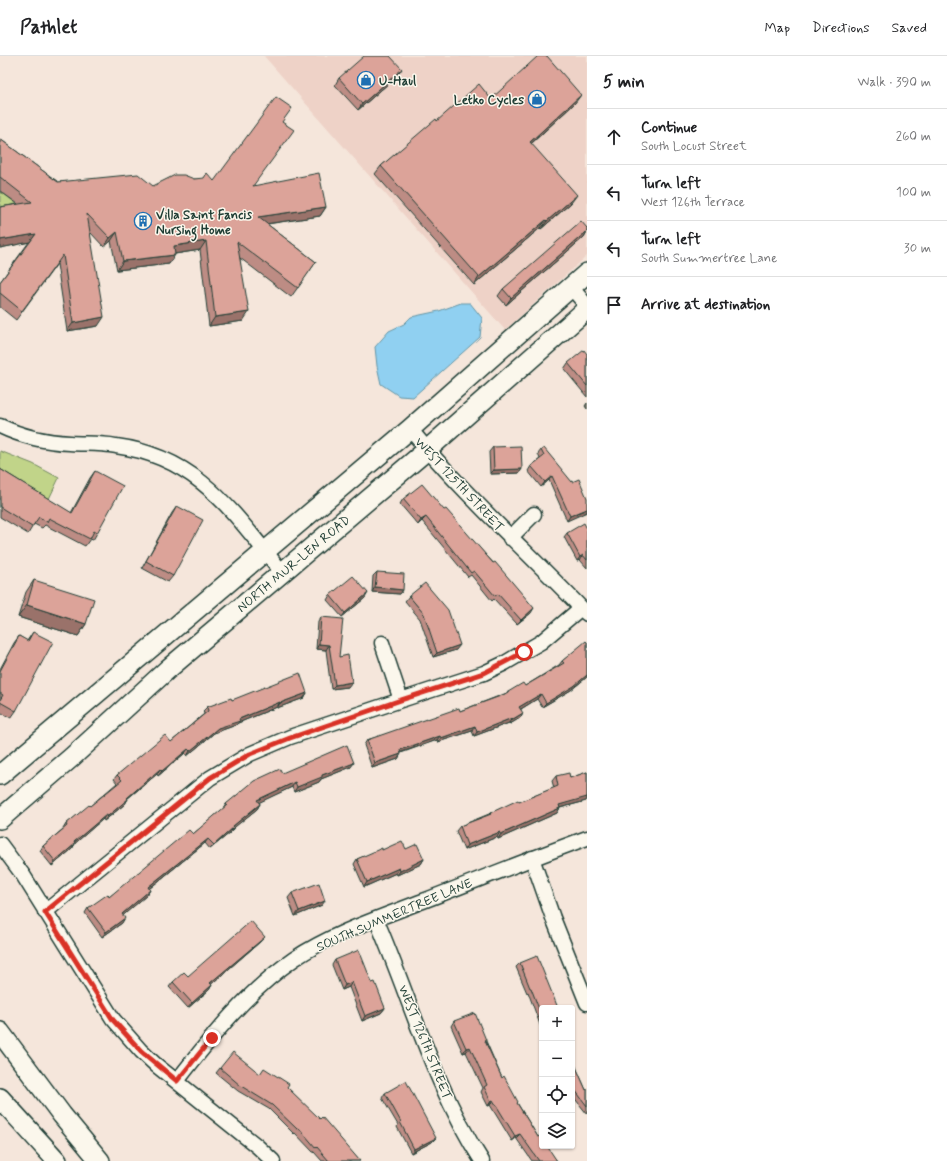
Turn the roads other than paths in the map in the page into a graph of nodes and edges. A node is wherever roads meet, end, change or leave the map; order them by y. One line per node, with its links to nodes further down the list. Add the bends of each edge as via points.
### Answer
1 (587, 273): 2 (main road, NORTH MUR-LEN ROAD)
2 (571, 287): 3 (street); 5 (main road, NORTH MUR-LEN ROAD)
3 (587, 308): 6 (main road, NORTH MUR-LEN ROAD)
4 (0, 426): 9 (street, via 28,437 134,449 170,462 192,475 217,495)
5 (410, 429): 6 (street, WEST 125TH STREET); 9 (main road, NORTH MUR-LEN ROAD)
6 (427, 450): 8 (street, WEST 125TH STREET); 10 (main road, NORTH MUR-LEN ROAD)
7 (534, 514): 8 (street, WEST 125TH STREET)
8 (510, 538): 11 (street, WEST 125TH STREET)
9 (265, 551): 10 (street); 14 (main road, NORTH MUR-LEN ROAD)
10 (282, 572): 15 (main road, NORTH MUR-LEN ROAD, via 168,669)
11 (584, 611): 13 (street, via 541,642 505,663 484,673)
12 (382, 643): 13 (street)
13 (401, 700): 19 (street, via 250,754 210,778)
14 (0, 776)
15 (0, 820)
16 (587, 838): 18 (street, SOUTH SUMMERTREE LANE)
17 (0, 844): 19 (street)
18 (532, 858): 20 (street, SOUTH SUMMERTREE LANE); 21 (street)
19 (45, 912): 23 (street, via 113,1020 141,1051)
20 (376, 919): 23 (street, SOUTH SUMMERTREE LANE, via 334,936 272,976 241,1005); 28 (street, WEST 126TH STREET, via 447,1095)
21 (587, 1003)
22 (0, 1032): 27 (main road)
23 (177, 1081): 25 (street, via 257,1146)
24 (0, 1098): 26 (main road)
25 (267, 1159)
26 (57, 1161)
27 (100, 1161)
28 (482, 1161)

